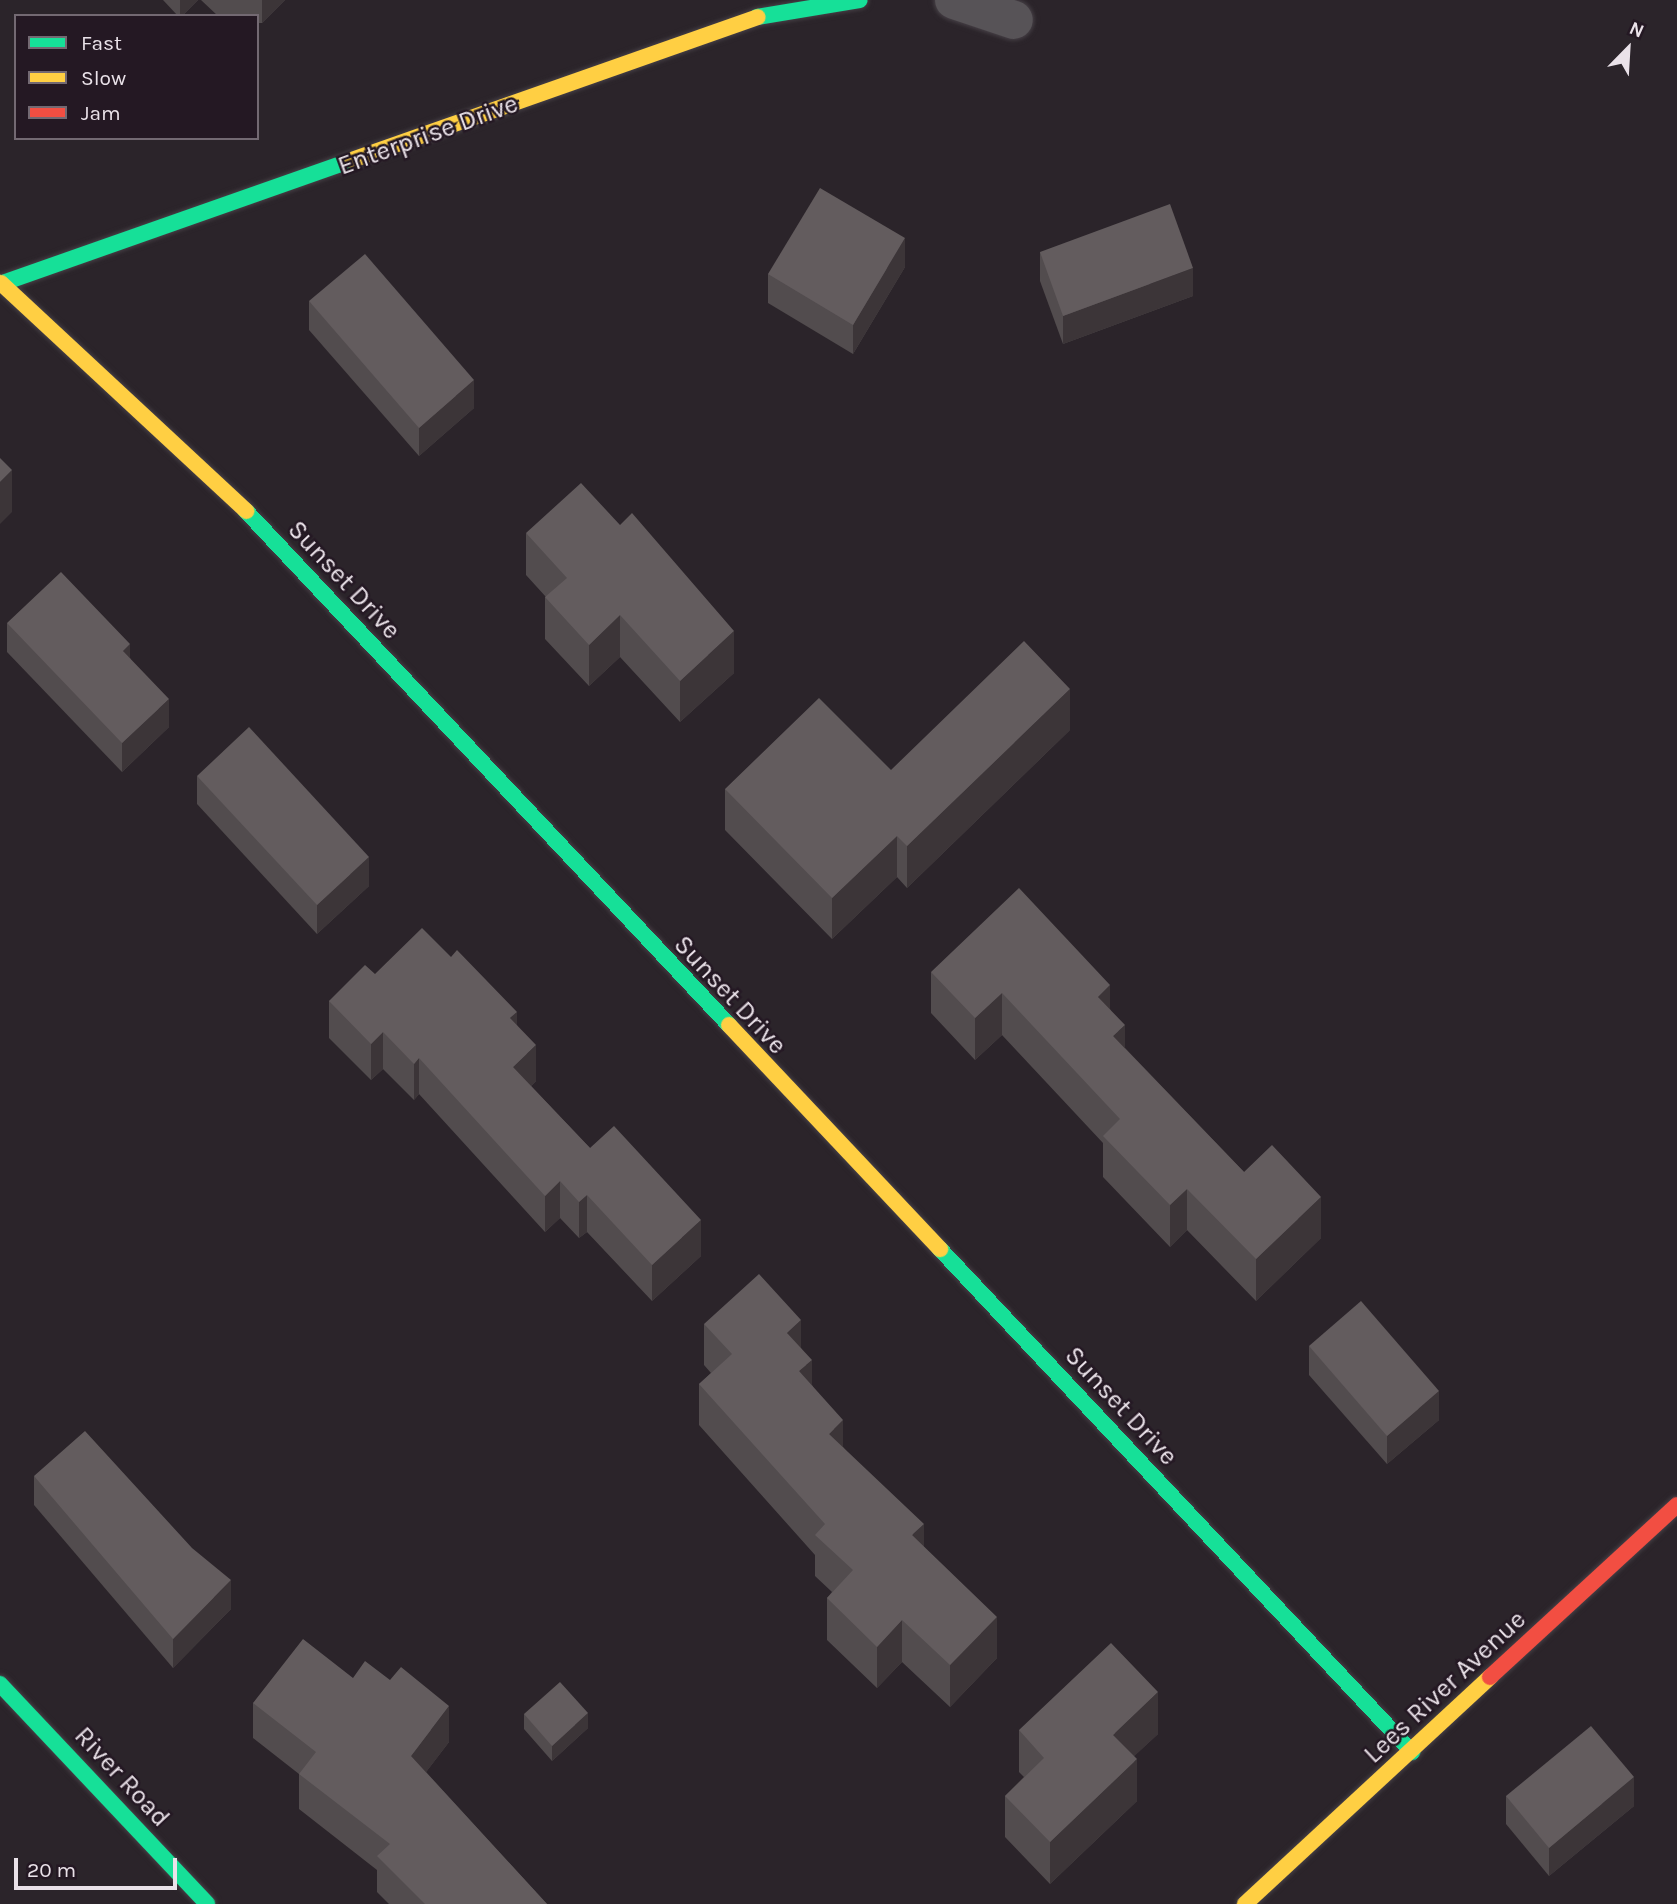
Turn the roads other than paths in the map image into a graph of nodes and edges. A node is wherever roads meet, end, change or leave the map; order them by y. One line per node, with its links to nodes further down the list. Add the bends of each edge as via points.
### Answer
1 (860, 0): 4 (street, Enterprise Drive, via 758,18)
2 (954, 0): 3 (street)
3 (1014, 20)
4 (1, 283): 7 (street, Sunset Drive, via 250,515)
5 (1677, 1505): 7 (street, Lees River Avenue)
6 (0, 1684): 8 (street, River Road)
7 (1412, 1752): 9 (street, Lees River Avenue)
8 (207, 1904)
9 (1245, 1904)

